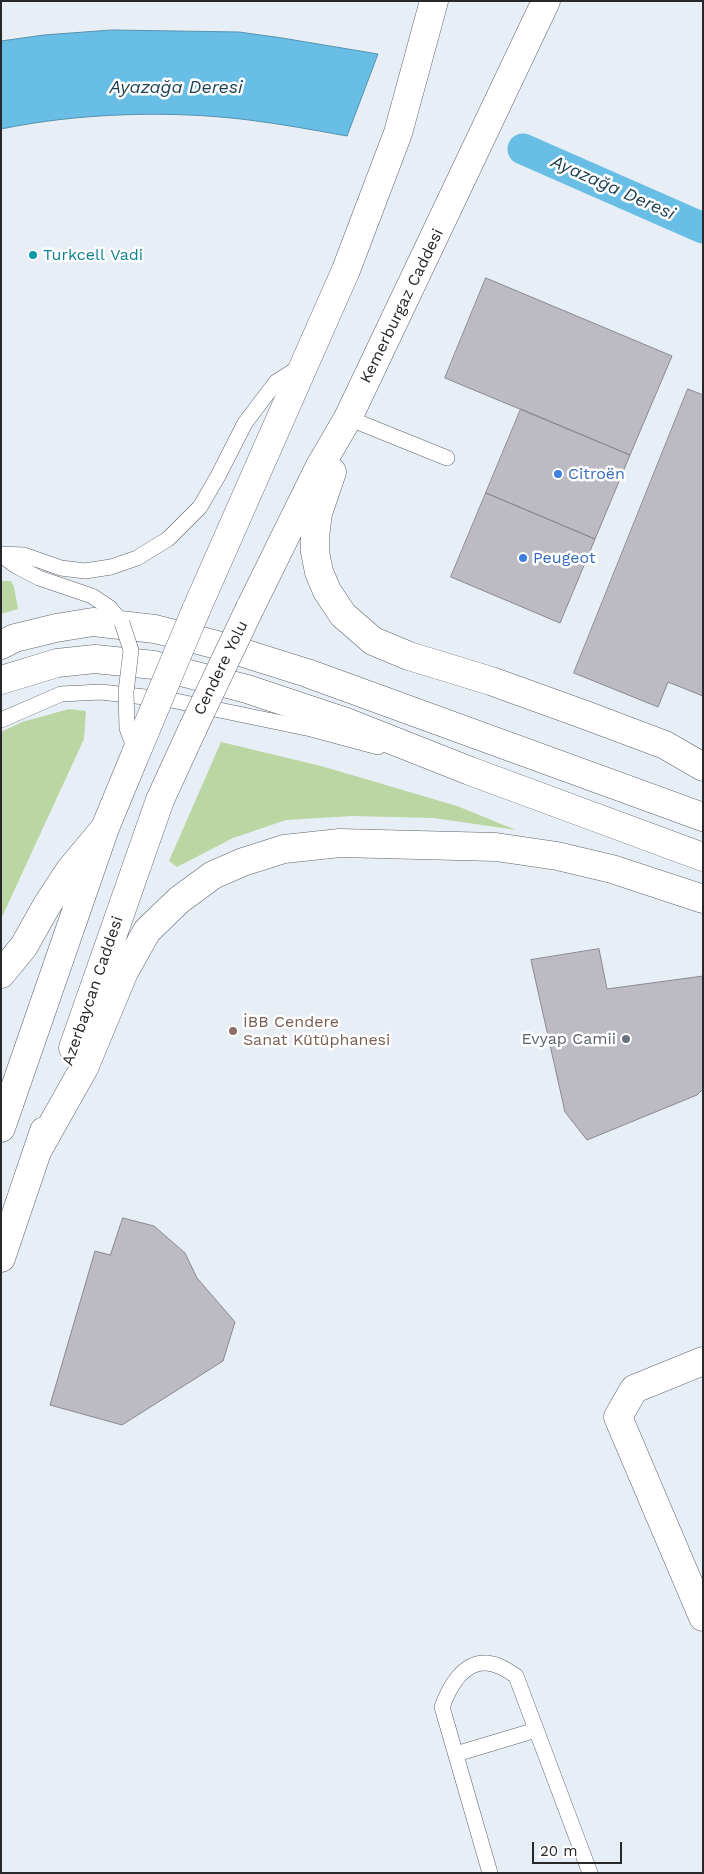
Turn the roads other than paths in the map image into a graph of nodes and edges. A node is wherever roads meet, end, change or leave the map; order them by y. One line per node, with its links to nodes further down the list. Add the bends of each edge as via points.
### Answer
1 (420, 1): 4 (lane)
2 (434, 1): 4 (main road)
3 (546, 1): 6 (main road, Kemerburgaz Caddesi)
4 (426, 36): 5 (main road, via 398,133 346,270)
5 (306, 362): 8 (lane, via 276,382 245,423 200,507 168,539 137,558 85,571 61,568 24,555); 14 (main road, bridge)
6 (348, 418): 7 (lane); 9 (main road, Kemerburgaz Caddesi, via 316,474); 15 (main road, via 318,513 315,537 319,572 327,592 343,614 373,641 665,745)
7 (447, 458)
8 (1, 554): 14 (lane, bridge, via 39,578 92,596 110,608 122,623 131,650 126,692 127,728)
9 (250, 608): 13 (main road, Cendere Yolu, bridge)
10 (1, 646): 17 (main road, via 15,638 93,622 156,629 307,673)
11 (1, 680): 16 (main road, via 57,663 95,659 154,665 247,689 346,722)
12 (1, 720): 16 (lane, via 61,694 101,692 171,700 311,729)
13 (192, 728): 23 (main road, Azerbaycan Caddesi, via 160,800)
14 (136, 753): 18 (main road)
15 (703, 767)
16 (470, 771): 19 (main road)
17 (703, 817)
18 (104, 828): 21 (main road, via 70,870 24,946); 22 (main road)
19 (703, 857)
20 (703, 899): 23 (main road, via 612,869 557,856 496,847 340,843 284,849 243,862 213,875 179,900 147,932 124,972 84,1068)
21 (1, 974)
22 (1, 1128)
23 (38, 1148): 24 (main road, Azerbaycan Caddesi)
24 (1, 1258)
25 (703, 1361): 26 (main road, via 634,1389 618,1417)
26 (703, 1617)
27 (536, 1730): 28 (lane); 28 (lane, via 516,1676 487,1663 472,1666 458,1677 442,1707); 30 (lane)
28 (456, 1754): 29 (lane)
29 (490, 1873)
30 (590, 1873)

